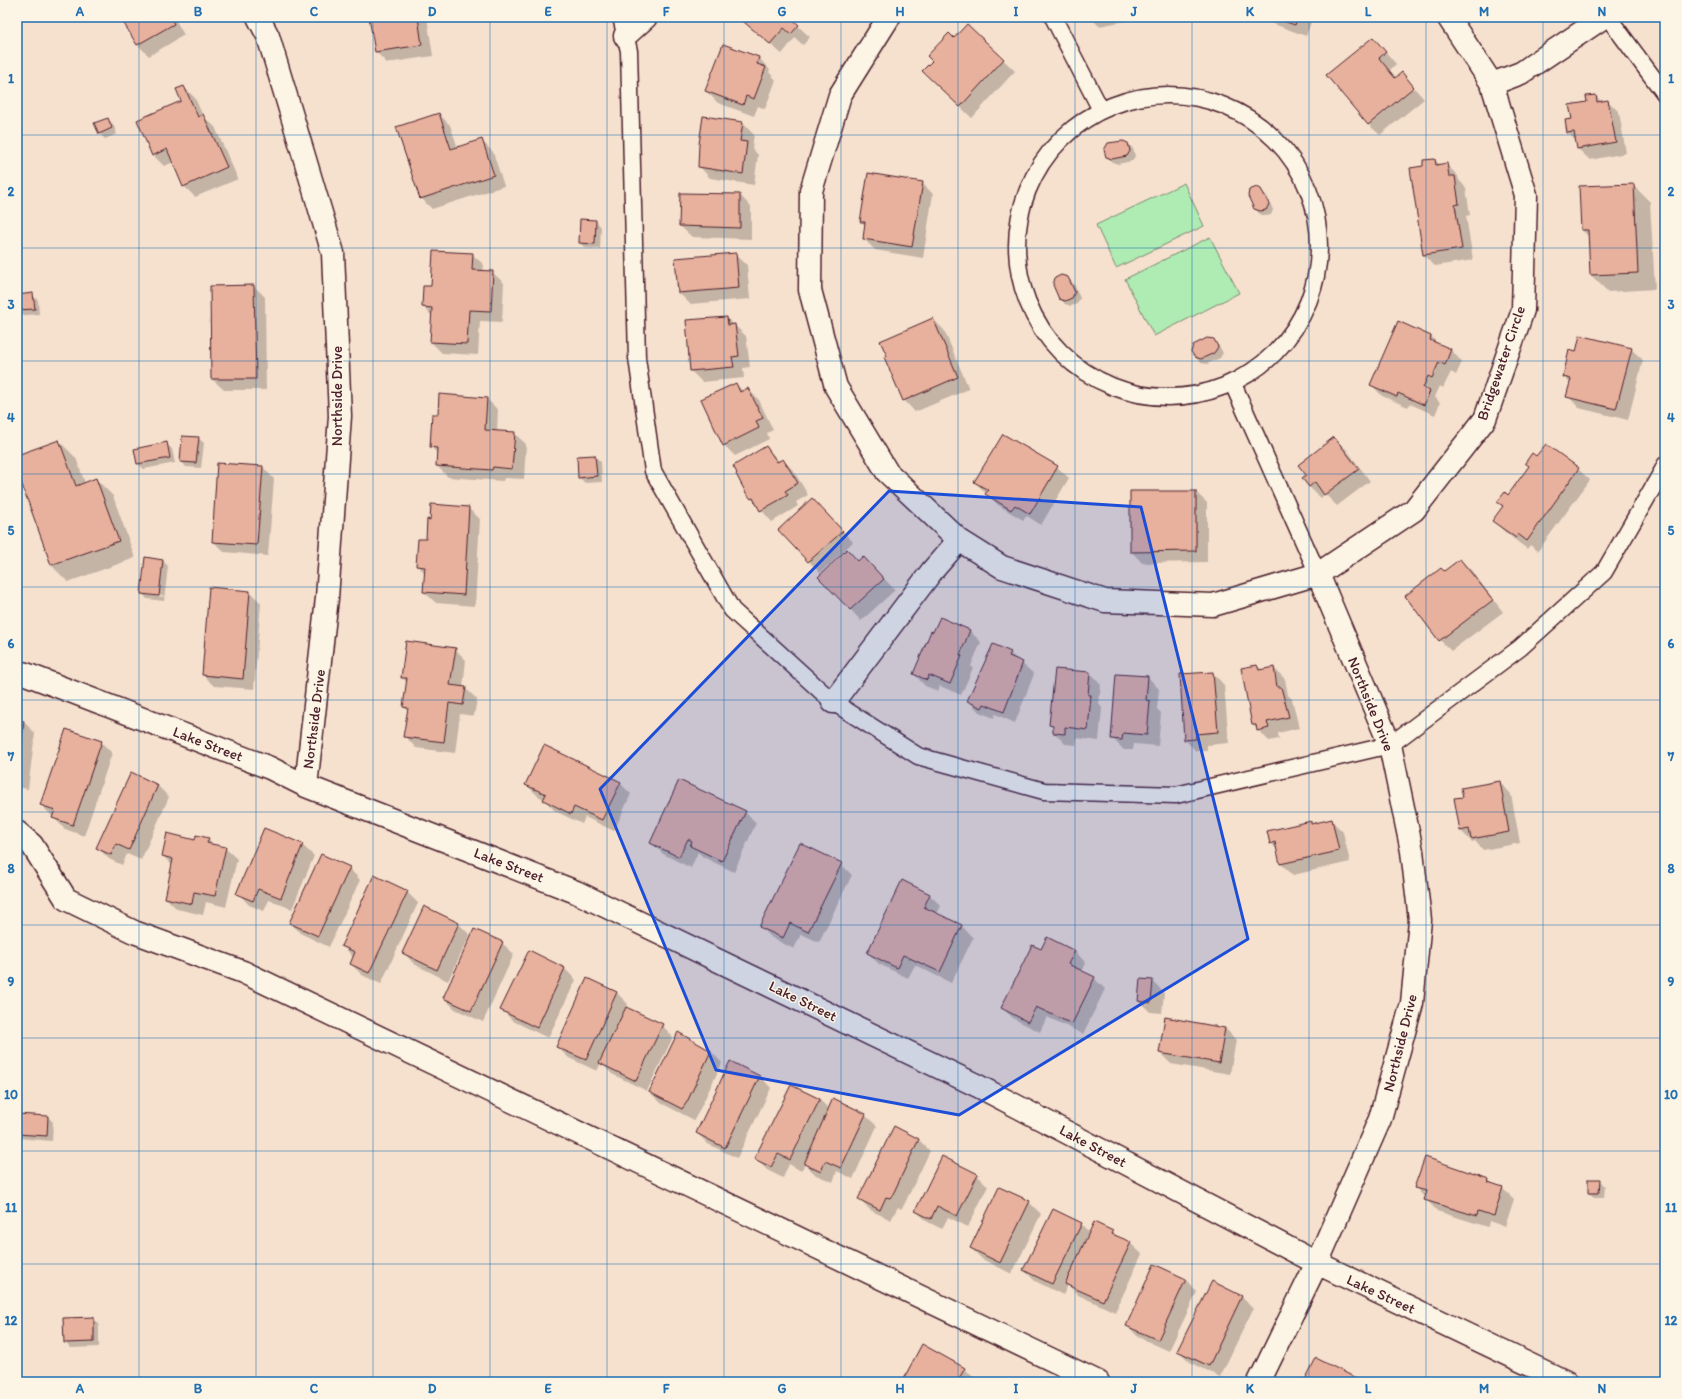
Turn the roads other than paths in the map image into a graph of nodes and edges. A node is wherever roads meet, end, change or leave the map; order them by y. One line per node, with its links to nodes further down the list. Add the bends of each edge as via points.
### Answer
1 (258, 17): 19 (street, Northside Drive, via 268,36 333,253 340,416 327,598)
2 (646, 17): 8 (street)
3 (889, 17): 14 (street, Bridgewater Circle, via 840,95 811,191 810,290 836,387 887,472)
4 (1053, 17): 11 (lane)
5 (1448, 17): 9 (street, Bridgewater Circle)
6 (1604, 17): 9 (street, via 1521,73)
7 (1608, 17): 10 (lane)
8 (623, 26): 17 (lane, via 629,51 638,358 653,471 732,610)
9 (1492, 84): 15 (street, Bridgewater Circle, via 1526,195 1523,310 1485,419 1414,510)
10 (1665, 94)
11 (1101, 110): 12 (lane, via 1059,141 1030,185 1017,236 1022,288 1045,336 1082,372 1130,394 1183,398); 12 (lane, via 1147,96 1194,96 1240,112 1278,141 1305,180 1319,226 1318,274 1302,319 1278,351)
12 (1233, 384): 15 (lane)
13 (1665, 465): 18 (lane, via 1604,572 1520,648)
14 (959, 540): 15 (street, Bridgewater Circle, via 1002,567 1105,602 1213,604); 17 (street, via 932,571)
15 (1318, 574): 18 (street, Northside Drive)
16 (17, 672): 19 (street, Lake Street, via 270,768)
17 (833, 702): 18 (lane, via 918,756 1044,791 1176,795)
18 (1390, 745): 21 (street, Northside Drive, via 1412,850 1420,920 1412,1003 1380,1119)
19 (306, 786): 21 (street, Lake Street, via 576,892 978,1086)
20 (17, 832): 22 (street, via 32,845 66,899 134,932 243,972)
21 (1317, 1264): 23 (street, Northside Drive); 24 (street, Lake Street)
22 (1098, 1382)
23 (1259, 1382)
24 (1566, 1382)

